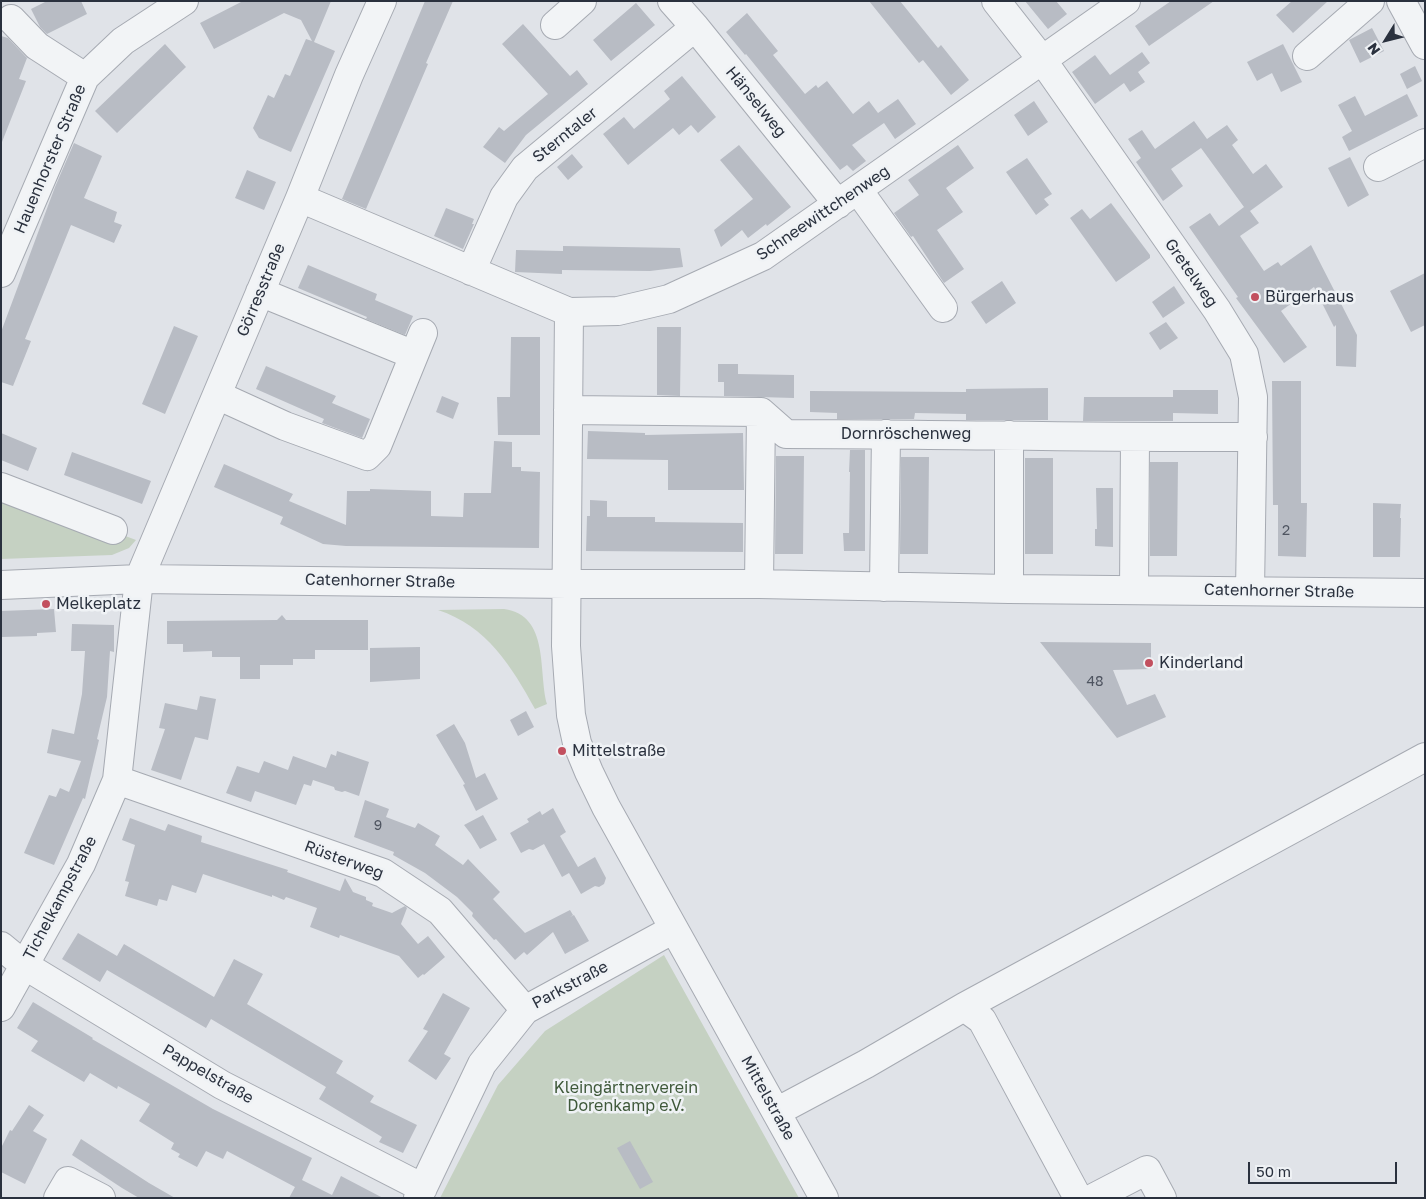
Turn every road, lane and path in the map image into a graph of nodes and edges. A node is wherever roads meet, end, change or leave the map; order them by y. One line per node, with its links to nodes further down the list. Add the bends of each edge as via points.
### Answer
1 (184, 1): 15 (street, Hauenhorster Straße, via 123,41)
2 (382, 1): 19 (street, Görresstraße)
3 (582, 1): 10 (street)
4 (672, 1): 11 (street, Hänselweg)
5 (996, 1): 14 (street, Gretelweg)
6 (1126, 1): 14 (street, Schneewittchenweg)
7 (1370, 1): 13 (street)
8 (1406, 3): 12 (street)
9 (11, 19): 15 (street, via 37,46)
10 (555, 25)
11 (695, 27): 18 (street, Hänselweg); 20 (street, Sterntaler, via 524,168 504,197)
12 (1425, 45)
13 (1307, 56)
14 (1043, 61): 18 (street, Schneewittchenweg); 30 (street, Gretelweg, via 1217,310 1244,354 1253,397)
15 (85, 78): 21 (street, Hauenhorster Straße)
16 (1425, 143): 17 (street)
17 (1378, 167)
18 (848, 197): 23 (street, Hänselweg); 24 (street, Schneewittchenweg, via 763,256 669,299 618,311)
19 (300, 198): 20 (street); 22 (street, Görresstraße)
20 (471, 271): 24 (street)
21 (1, 273)
22 (260, 292): 25 (street, Görresstraße); 25 (street, via 419,344 377,446 367,456 285,426)
23 (943, 308)
24 (569, 312): 26 (street)
25 (217, 395): 34 (street, Görresstraße)
26 (568, 410): 27 (street); 35 (street)
27 (761, 412): 28 (street, Dornröschenweg, via 786,434); 36 (street)
28 (886, 434): 29 (street, Dornröschenweg); 38 (street)
29 (1009, 435): 31 (street, Dornröschenweg); 39 (street)
30 (1253, 437): 31 (street, Dornröschenweg); 41 (street, Gretelweg)
31 (1135, 438): 40 (street)
32 (1, 487): 33 (street)
33 (113, 530)
34 (140, 579): 35 (street, Catenhorner Straße); 37 (street, Catenhorner Straße); 44 (street, Tichelkampstraße)
35 (567, 584): 36 (street, Catenhorner Straße); 45 (street, Mittelstraße, via 566,646 570,706 577,743 602,798)
36 (759, 584): 38 (street, Catenhorner Straße)
37 (1, 585)
38 (884, 587): 39 (street, Catenhorner Straße)
39 (1009, 589): 40 (street, Catenhorner Straße)
40 (1134, 590): 41 (street, Catenhorner Straße)
41 (1250, 591): 42 (street, Catenhorner Straße)
42 (1425, 593)
43 (1425, 757): 48 (street)
44 (117, 780): 47 (street, Tichelkampstraße, via 81,864); 50 (street, Rüsterweg, via 384,873 440,910)
45 (674, 929): 50 (street, Parkstraße); 51 (street, Mittelstraße)
46 (1, 946): 47 (street, Pappelstraße)
47 (24, 965): 49 (street, Tichelkampstraße); 52 (street, Pappelstraße, via 222,1085)
48 (964, 1006): 51 (street); 56 (street, via 982,1020)
49 (1, 1007)
50 (525, 1010): 52 (street, Parkstraße, via 482,1064)
51 (776, 1112): 55 (street, Mittelstraße)
52 (421, 1193)
53 (58, 1198): 54 (street, via 68,1181)
54 (101, 1198)
55 (824, 1198)
56 (1078, 1198)
57 (1093, 1198): 58 (street, via 1147,1170)
58 (1162, 1198)

